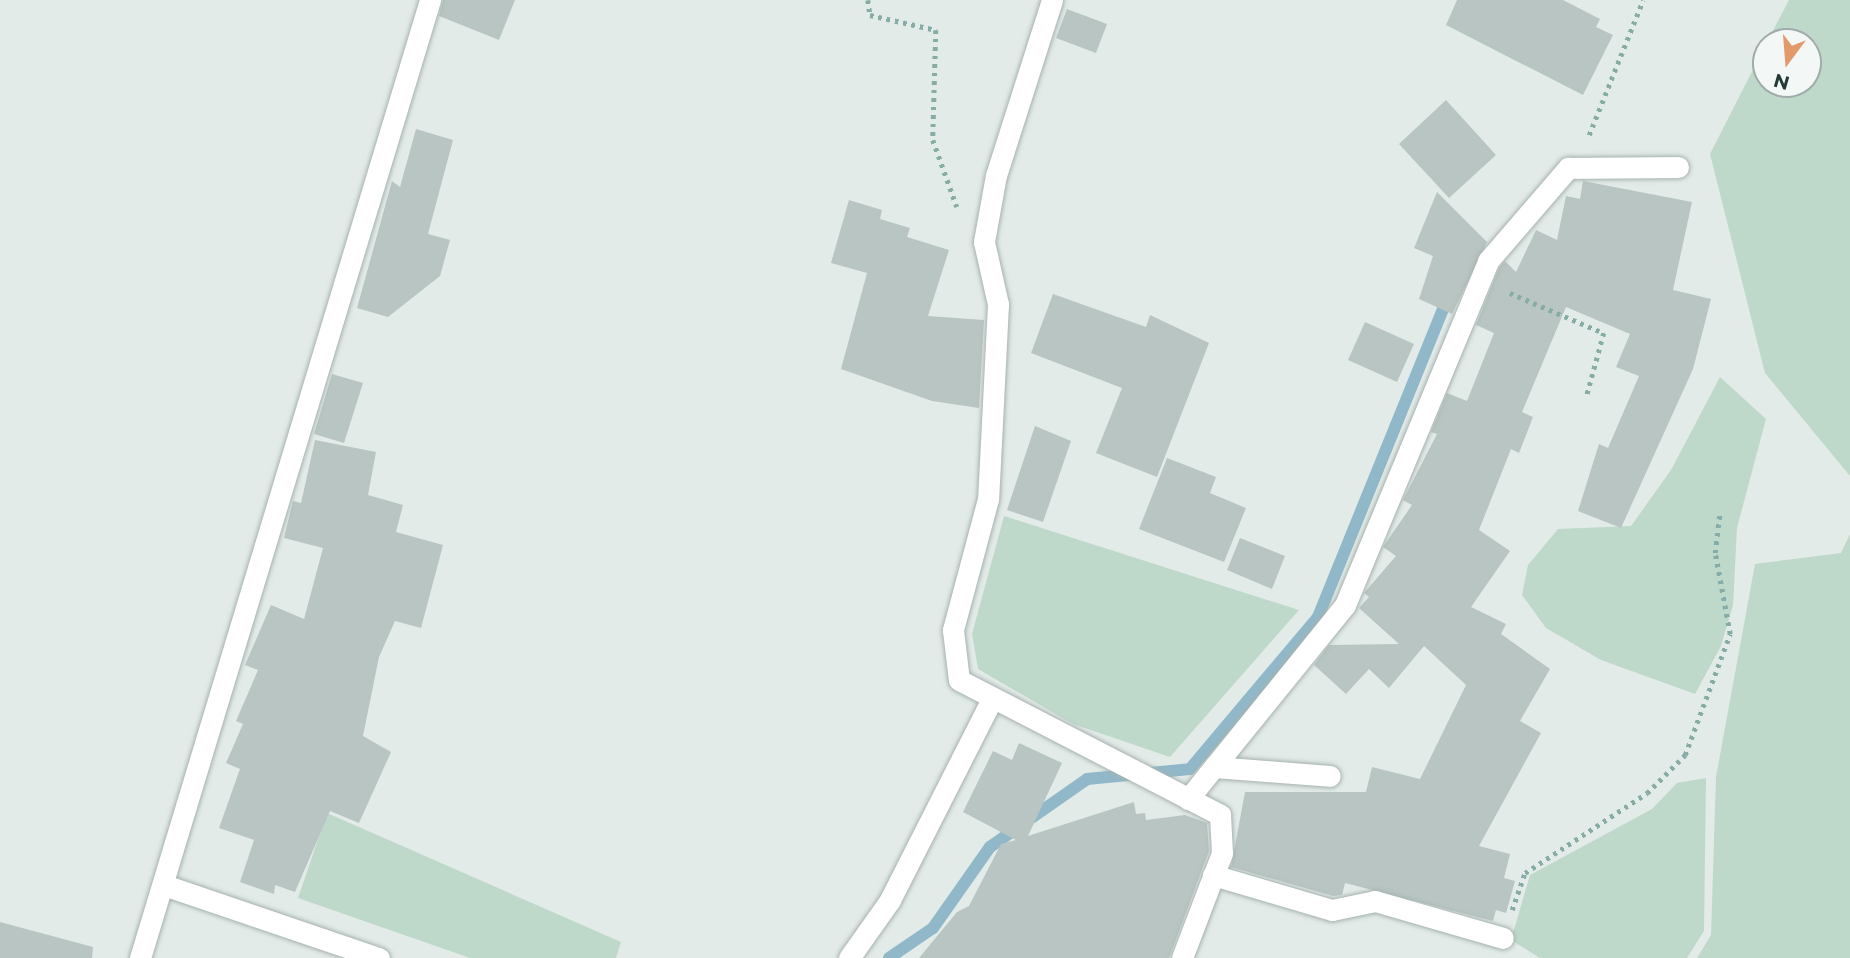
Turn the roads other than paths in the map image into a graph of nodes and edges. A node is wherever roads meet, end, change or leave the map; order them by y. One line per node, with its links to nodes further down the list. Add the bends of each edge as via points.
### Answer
1 (430, 0): 9 (street)
2 (1052, 0): 4 (street, via 996,175 984,243 998,304 988,499 953,630 959,680)
3 (1678, 167): 5 (street, via 1568,168 1488,261 1345,605)
4 (991, 701): 7 (street); 13 (street, via 890,900)
5 (1214, 767): 6 (street); 7 (street)
6 (1331, 776)
7 (1181, 796): 8 (street, via 1220,815 1222,853)
8 (1213, 875): 10 (street, via 1332,909 1375,901); 14 (street)
9 (164, 885): 11 (street); 12 (street)
10 (1503, 938)
11 (140, 958)
12 (379, 958)
13 (849, 958)
14 (1182, 958)

